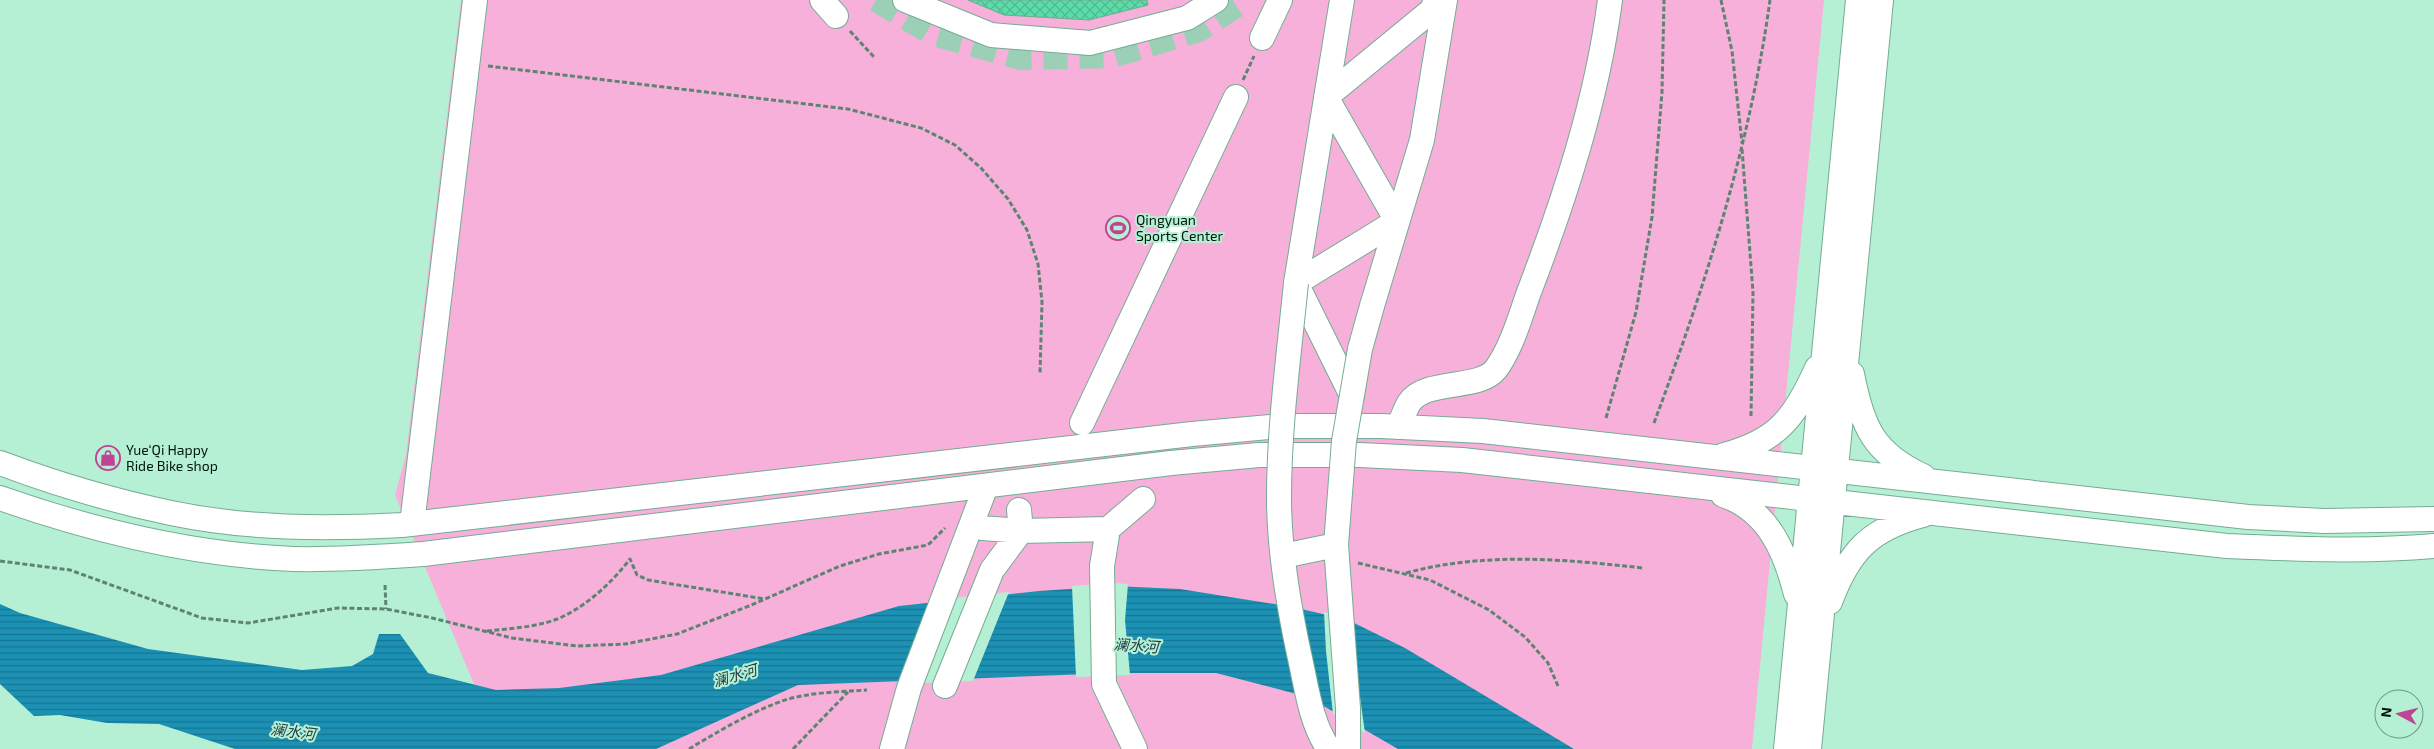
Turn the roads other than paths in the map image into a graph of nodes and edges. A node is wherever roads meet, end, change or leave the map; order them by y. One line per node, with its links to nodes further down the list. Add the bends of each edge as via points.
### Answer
1 (475, 0): 32 (street)
2 (905, 0): 3 (street, via 991,35 1090,42 1187,18)
3 (1216, 0)
4 (1280, 0): 11 (street)
5 (1342, 0): 13 (street)
6 (1436, 0): 13 (street, via 1432,10)
7 (1445, 0): 14 (street, via 1422,140)
8 (1610, 0): 19 (street, via 1604,41 1571,171 1506,354 1494,371 1483,377 1425,391 1410,401)
9 (1858, 0): 16 (street)
10 (1881, 0): 16 (street)
11 (1262, 38)
12 (1236, 97): 18 (street)
13 (1326, 97): 14 (street); 15 (street)
14 (1397, 221): 15 (street); 17 (street, bridge, via 1360,349)
15 (1296, 283): 17 (street, bridge); 37 (street, bridge, via 1281,441 1279,499)
16 (1837, 350): 20 (street, via 1781,428 1753,446); 22 (street); 23 (street, via 1866,426 1876,442 1903,466)
17 (1352, 396): 36 (street, bridge, via 1344,441)
18 (1082, 423)
19 (1398, 427): 20 (street, via 1483,431); 32 (street, via 1280,426 1192,434)
20 (1713, 457): 22 (street)
21 (0, 463): 32 (street, via 108,498 173,514 280,526 348,528)
22 (1825, 470): 23 (street); 28 (street)
23 (1938, 483): 30 (street, via 2248,517 2324,521)
24 (986, 486): 25 (street, via 1259,455 1462,460); 26 (street, via 423,554 349,560 292,559 167,544 101,530); 42 (street, via 909,688)
25 (1695, 486): 28 (street); 38 (street, via 1734,499 1763,520 1788,563)
26 (0, 498)
27 (1143, 499): 34 (street)
28 (1822, 500): 29 (street); 38 (street); 39 (street)
29 (1930, 513): 35 (street, via 2227,546 2333,550); 39 (street, via 1885,528 1868,540 1843,573)
30 (2434, 519)
31 (1020, 520): 33 (street); 34 (street); 40 (street, via 992,570)
32 (412, 524)
33 (982, 528)
34 (1108, 529): 43 (street, via 1102,566 1104,684)
35 (2434, 546)
36 (1344, 553): 37 (street, bridge); 45 (street, bridge)
37 (1282, 556): 44 (street, bridge, via 1305,683 1321,737)
38 (1800, 610): 41 (street)
39 (1820, 632): 41 (street)
40 (945, 686)
41 (1793, 748)
42 (892, 749)
43 (1135, 749)
44 (1329, 749)
45 (1348, 749)

